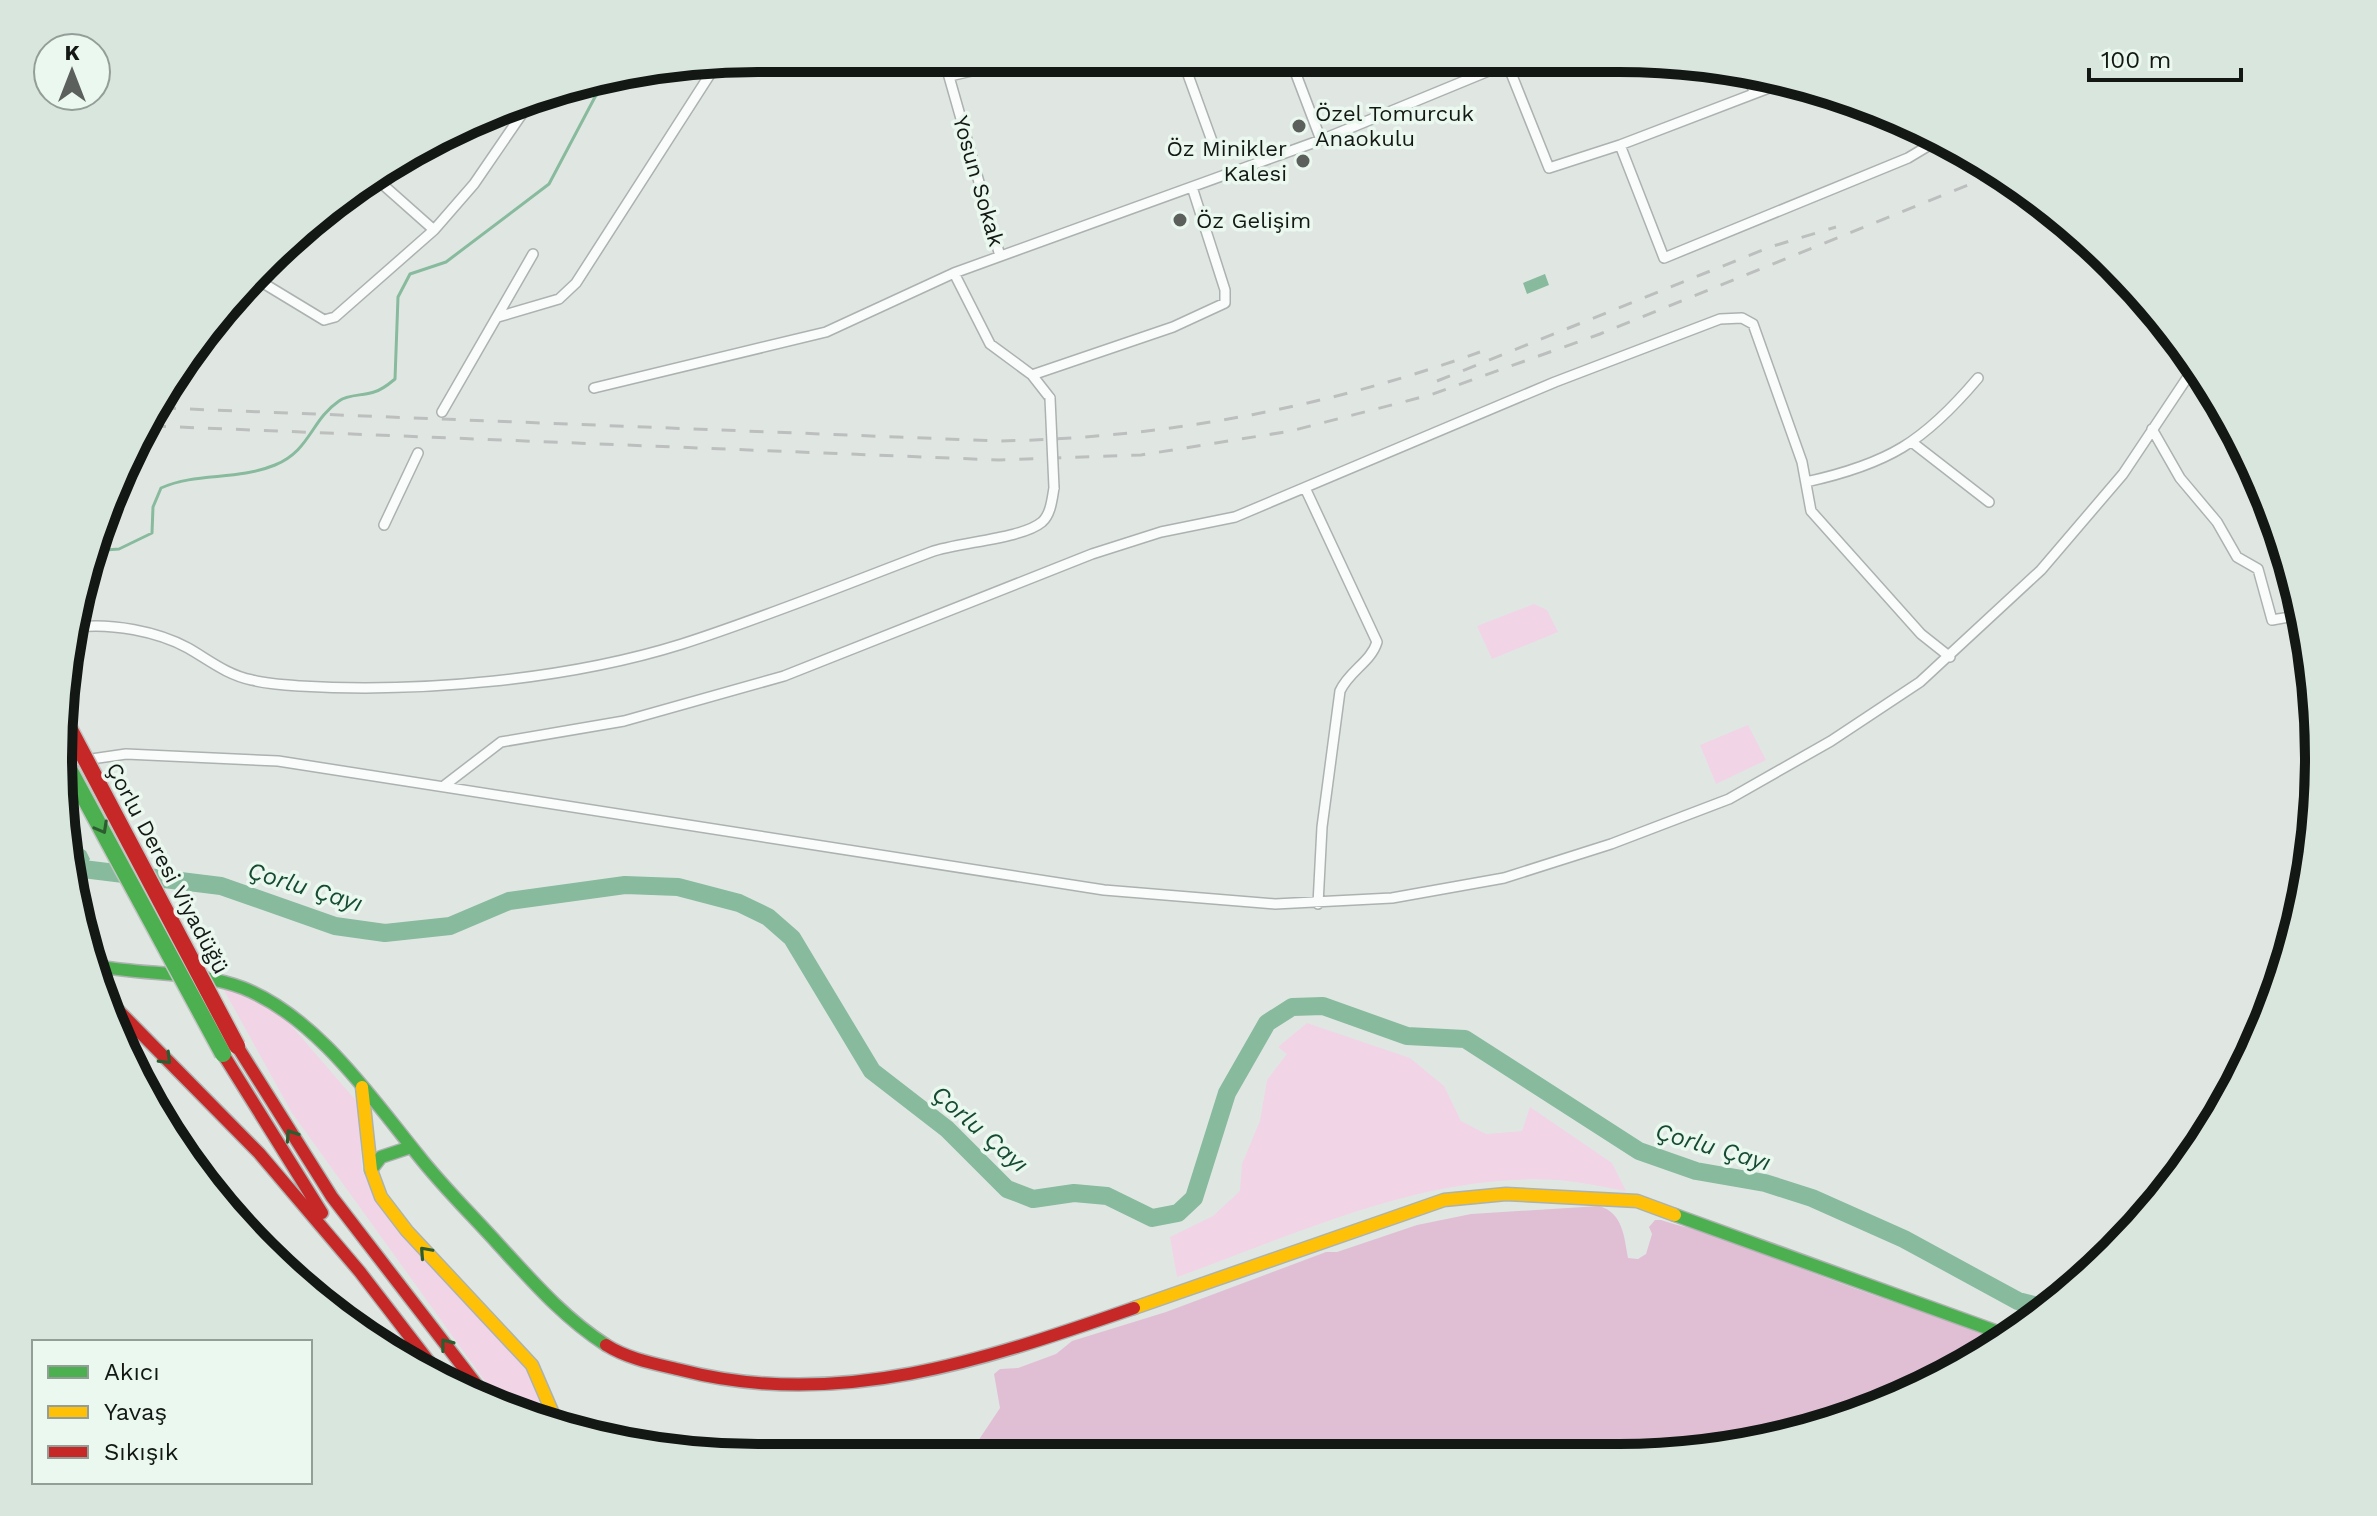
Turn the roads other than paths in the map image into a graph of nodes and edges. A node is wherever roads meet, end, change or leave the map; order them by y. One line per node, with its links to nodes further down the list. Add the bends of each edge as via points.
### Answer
1 (949, 72): 8 (street, Yosun Sokak)
2 (967, 72): 8 (street)
3 (1187, 72): 14 (street)
4 (1295, 72): 13 (street)
5 (1485, 72): 13 (street)
6 (1511, 72): 15 (street, via 1549,168)
7 (711, 73): 24 (street, via 576,283 559,299)
8 (950, 76): 21 (street, Yosun Sokak)
9 (1751, 85): 11 (street)
10 (1768, 88): 11 (street)
11 (1755, 93): 15 (street)
12 (522, 114): 19 (street, via 474,184)
13 (1321, 140): 18 (street)
14 (1212, 141)
15 (1620, 145): 16 (street, via 1664,258)
16 (1928, 146)
17 (383, 184): 19 (street)
18 (1192, 187): 21 (street); 25 (street, via 1225,303 1173,327)
19 (434, 230): 23 (street, via 335,317 324,320)
20 (533, 254): 24 (street)
21 (1000, 256): 22 (street)
22 (954, 273): 25 (street, via 990,344); 28 (street, via 826,332)
23 (263, 283)
24 (498, 317): 29 (street)
25 (1032, 375): 38 (street, bridge, via 1050,398 1054,488 1042,522 940,549 679,645 561,672 411,688 295,686 252,680 155,636)
26 (2188, 376): 30 (street)
27 (1978, 378): 31 (street, via 1947,415)
28 (594, 388)
29 (442, 412)
30 (2152, 429): 37 (street, via 2237,557 2258,569 2272,620); 39 (street, via 2123,474 2041,570)
31 (1913, 443): 33 (street, via 1849,473); 35 (street)
32 (418, 453): 36 (street)
33 (1806, 482): 34 (street, via 1753,324 1742,318 1720,319 1555,382); 39 (street, via 1811,511 1921,634)
34 (1306, 490): 43 (street, via 1235,517 1161,532 1092,554 784,676 624,721 501,742); 44 (street, via 1377,642 1340,691)
35 (1989, 502)
36 (384, 525)
37 (2290, 617)
38 (85, 626)
39 (1950, 657): 44 (street, via 1831,741 1729,799 1504,878 1392,898)
40 (72, 736): 47 (main road, Çorlu Deresi Viyadüğü, bridge)
41 (72, 761): 43 (street, via 126,754 204,756)
42 (72, 777): 47 (main road, Çorlu Deresi Viyadüğü, one-way to 47, bridge)
43 (445, 785): 44 (street, via 1104,890)
44 (1318, 904)
45 (105, 968): 48 (main road, via 213,978 260,996 282,1010)
46 (121, 1013): 51 (main road, one-way to 51, via 259,1153)
47 (230, 1050): 51 (main road); 54 (main road, one-way to 47, via 332,1197)
48 (362, 1087): 49 (main road); 50 (main road)
49 (411, 1147): 50 (main road, via 381,1157); 52 (main road, via 567,1319 613,1350 682,1372 750,1382 876,1384 950,1370 1444,1200 1506,1194 1637,1201)
50 (371, 1170): 55 (main road, one-way to 50, via 532,1365 407,1231 381,1197)
51 (360, 1272): 53 (main road)
52 (1995, 1331)
53 (426, 1358)
54 (475, 1382)
55 (553, 1413)

